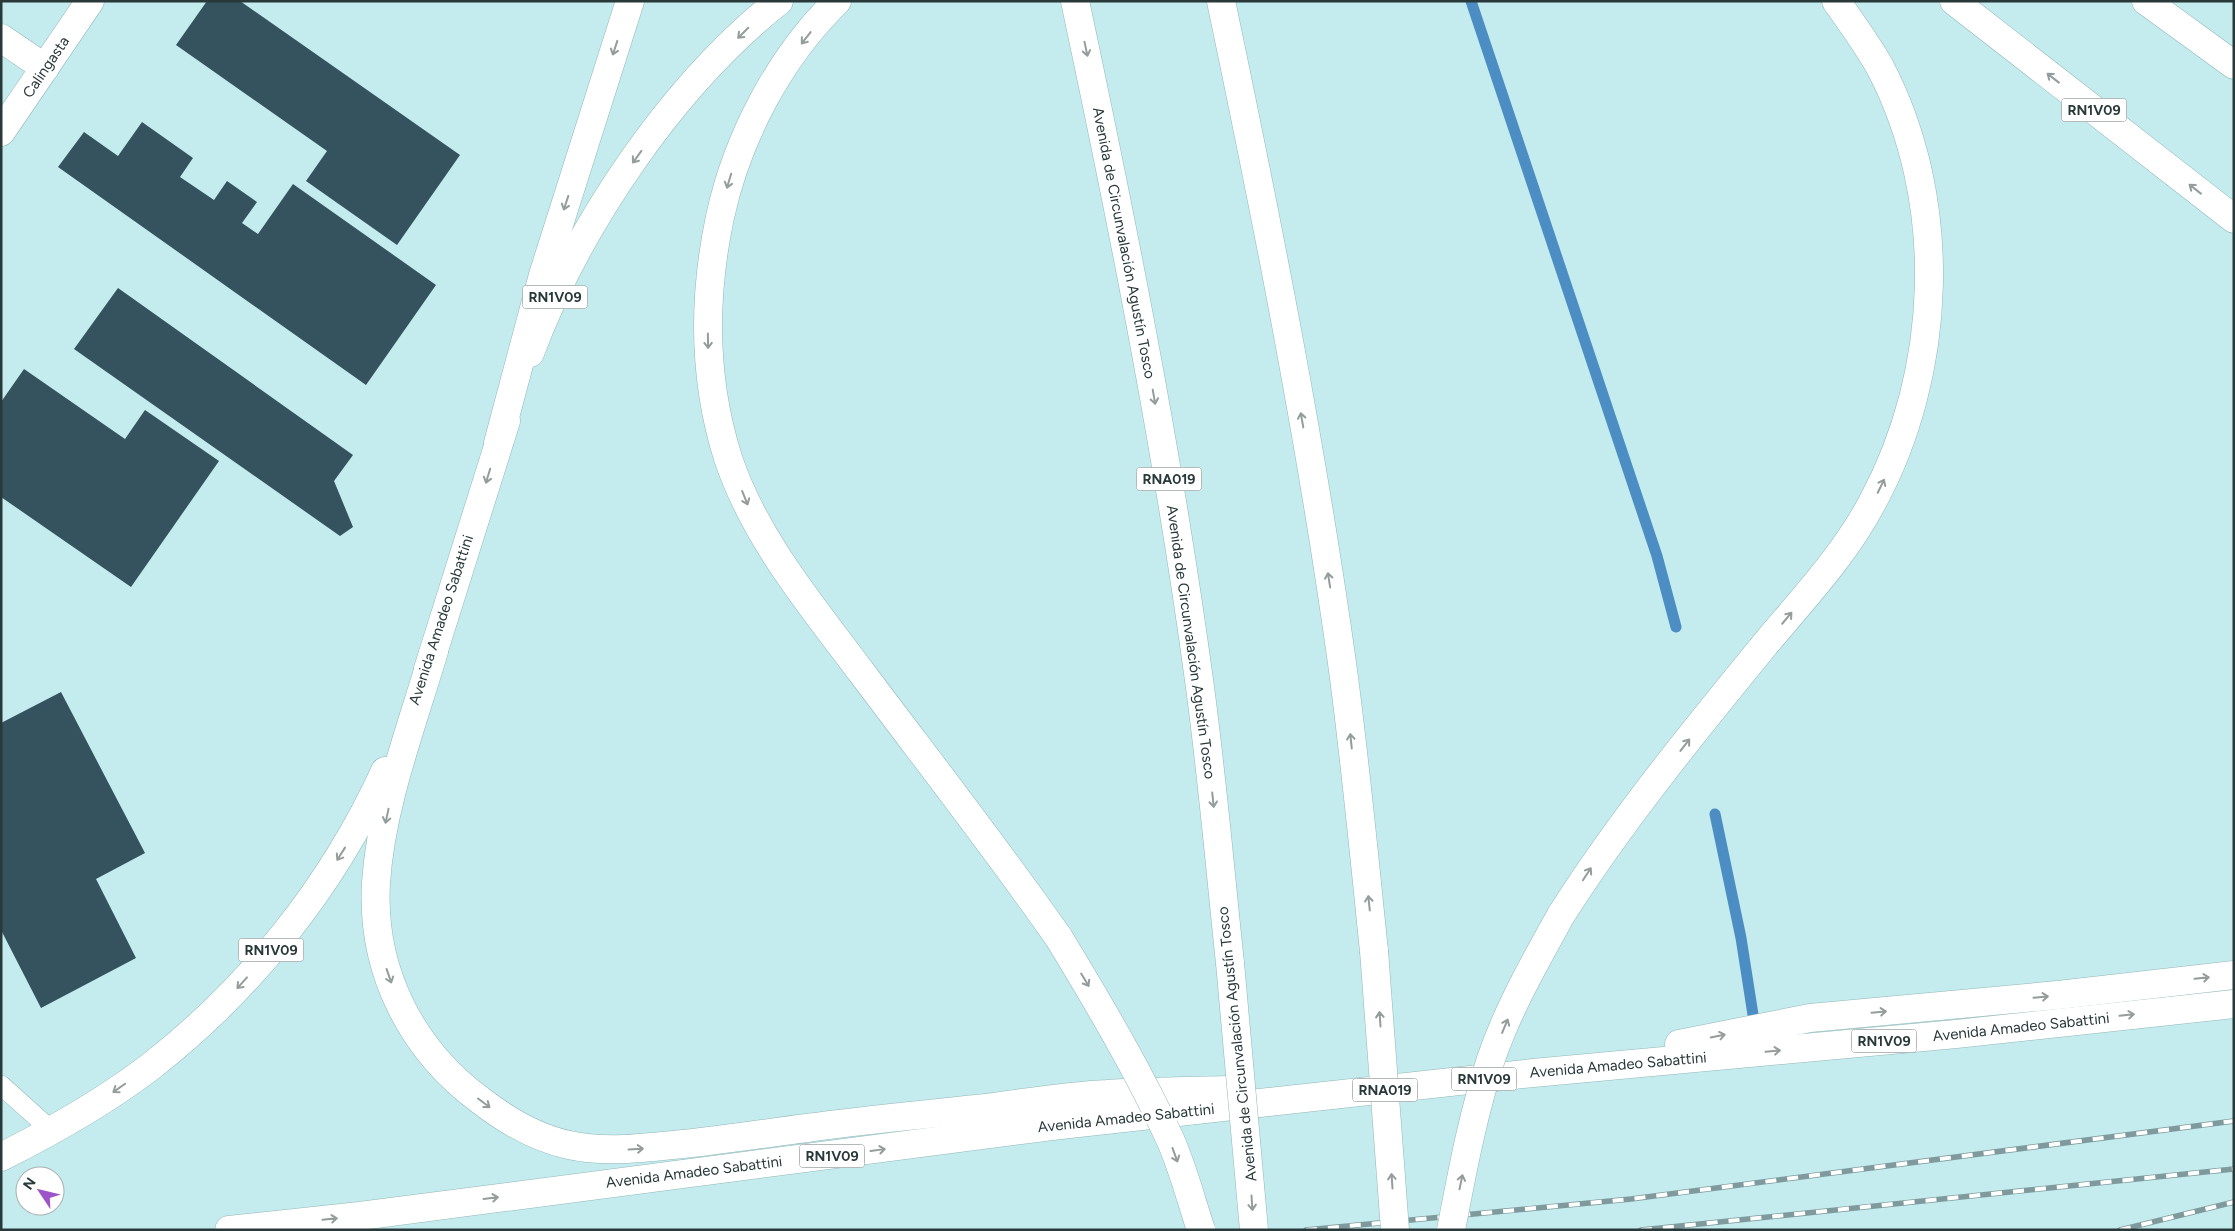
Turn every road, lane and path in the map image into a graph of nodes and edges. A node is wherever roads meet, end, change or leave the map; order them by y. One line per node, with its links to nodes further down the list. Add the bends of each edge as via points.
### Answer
1 (90, 1): 12 (main road, Calingasta)
2 (630, 1): 15 (main road, one-way to 15, via 543,275)
3 (779, 1): 15 (main road, Avenida Amadeo Sabattini / RN1V09, one-way to 15, via 712,64 666,117 591,224 532,350)
4 (837, 1): 25 (main road, one-way to 25, bridge, via 791,57 764,100 739,149 723,200 712,255 707,309 709,362 716,414 729,459 748,507 776,556 1059,938 1144,1088 1170,1141)
5 (1076, 1): 26 (main road, Avenida de Circunvalación Agustín Tosco / RNA019, one-way to 26, bridge, via 1136,295 1200,682)
6 (1221, 1): 27 (main road, RNA019, one-way to 6, bridge, via 1374,951 1342,663 1312,471)
7 (1836, 1): 28 (main road, one-way to 7, bridge, via 1468,1146 1491,1059 1530,971 1561,915 1624,822 1815,586 1845,544 1871,506 1909,419 1920,376 1929,299 1923,204 1912,152 1897,107 1879,67)
8 (1954, 1): 14 (main road, RN1V09, one-way to 8)
9 (2146, 1): 11 (main road)
10 (1, 38): 12 (main road)
11 (2234, 65)
12 (45, 68): 13 (main road, Calingasta)
13 (1, 132)
14 (2234, 219)
15 (498, 444): 16 (main road, Avenida Amadeo Sabattini / RN1V09, one-way to 16)
16 (434, 651): 20 (main road, one-way to 20, via 390,802 380,849 376,896 385,965 396,997 413,1030 436,1062 462,1087 535,1135 600,1150 638,1149 1106,1094); 22 (main road, Avenida Amadeo Sabattini / RN1V09, one-way to 22, via 404,732 372,800 342,852 282,938 195,1030 149,1068)
17 (2234, 975): 19 (main road, one-way to 17, via 1810,1018)
18 (2234, 1004): 19 (main road, Avenida Amadeo Sabattini / RN1V09, one-way to 18, via 1956,1034)
19 (1533, 1073): 20 (main road, Avenida Amadeo Sabattini / RN1V09)
20 (1435, 1084): 24 (main road, Avenida Amadeo Sabattini / RN1V09, one-way to 20, via 360,1216 1060,1125)
21 (4, 1091): 22 (lane)
22 (52, 1131): 23 (main road, Avenida Amadeo Sabattini / RN1V09)
23 (1, 1157)
24 (229, 1230)
25 (1201, 1230)
26 (1254, 1230)
27 (1396, 1230)
28 (1451, 1230)

